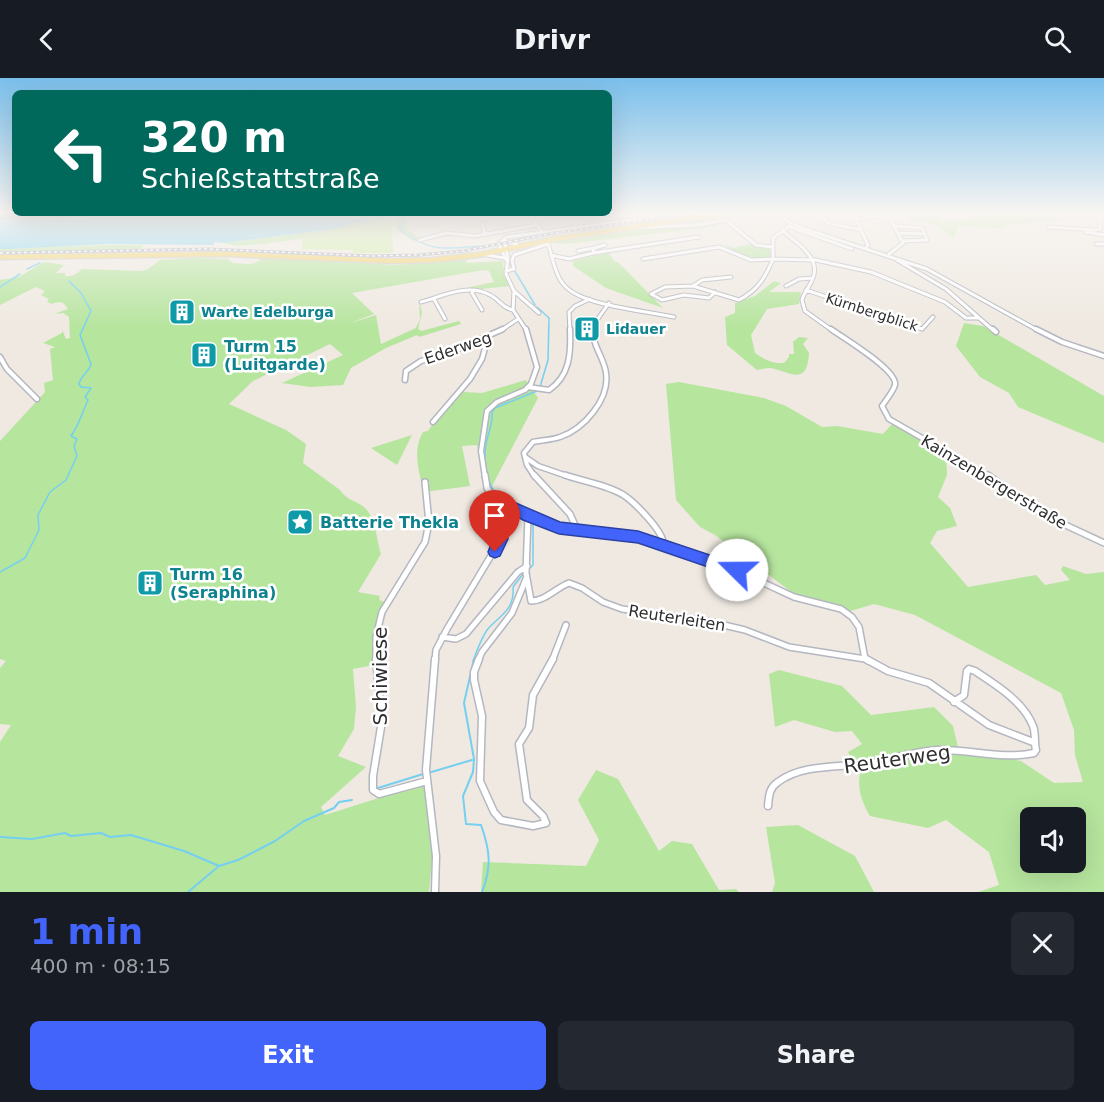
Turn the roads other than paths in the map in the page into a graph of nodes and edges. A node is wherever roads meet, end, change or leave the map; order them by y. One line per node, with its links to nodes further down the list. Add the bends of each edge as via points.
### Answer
1 (473, 252): 18 (main road, via 404,258 193,252)
2 (487, 252): 15 (main road)
3 (504, 252): 19 (street)
4 (520, 252): 23 (street, via 512,258)
5 (551, 252): 16 (street)
6 (600, 252): 13 (street)
7 (687, 252): 20 (street)
8 (731, 252): 21 (street, via 748,259)
9 (772, 252): 21 (street)
10 (804, 252): 22 (street)
11 (881, 252): 14 (street)
12 (891, 252): 14 (street)
13 (593, 253): 16 (street, via 569,259)
14 (888, 254): 41 (street, via 946,289); 46 (street, via 944,278 1062,342)
15 (478, 255): 18 (main road, via 400,262 226,254); 19 (street)
16 (551, 255): 33 (street, via 565,287)
17 (0, 257): 18 (main road)
18 (14, 257)
19 (505, 259): 23 (street)
20 (643, 259)
21 (773, 259): 22 (street); 31 (street, via 764,280 741,299)
22 (812, 260): 25 (street, via 816,268); 41 (street, via 871,272 945,302 966,318)
23 (511, 270): 30 (street)
24 (730, 277): 26 (street, via 702,280)
25 (813, 278): 27 (street); 29 (street)
26 (693, 286): 31 (street); 31 (street, via 665,287 651,294 658,300 684,295 705,298)
27 (786, 286)
28 (474, 290): 32 (street); 36 (street); 37 (street, via 490,294 505,309)
29 (806, 290): 40 (street, Kürnbergblick, via 922,329); 58 (street, Kainzenbergerstraße, via 800,301 805,311 893,374 895,385 882,406 889,419 996,479 1050,519)
30 (514, 291): 37 (street); 38 (street)
31 (715, 292)
32 (434, 299): 34 (street); 42 (street)
33 (590, 299): 35 (street); 49 (street, via 569,312 570,353 565,375 556,387)
34 (421, 302)
35 (609, 303): 39 (street); 52 (street, via 592,334 607,377 603,394 574,430 561,438 533,442 525,449)
36 (482, 310)
37 (513, 310): 43 (street)
38 (539, 313)
39 (674, 317)
40 (933, 317)
41 (979, 318): 44 (street)
42 (445, 319)
43 (518, 319): 45 (street, Ederweg, via 503,331); 49 (street, via 527,330 536,363)
44 (996, 332)
45 (481, 339): 48 (street, Ederweg, via 417,362 406,371); 51 (street, via 485,348 482,358)
46 (1104, 356)
47 (0, 357): 50 (street)
48 (405, 380)
49 (531, 387): 54 (street, via 487,411 481,451 487,488)
50 (37, 399)
51 (433, 422)
52 (525, 457): 56 (street, via 535,477 575,520); 57 (street, via 538,466 624,495 655,526)
53 (425, 482): 65 (street, Schiwiese, via 429,527 425,541 377,626 382,723 372,784 379,794)
54 (495, 500): 55 (street); 61 (street, via 499,545)
55 (530, 517): 56 (street); 59 (street)
56 (578, 532): 57 (street, via 630,535)
57 (663, 543): 62 (street, via 723,564 794,597 847,612 859,627)
58 (1104, 543)
59 (527, 572): 60 (street, via 512,613 482,652 474,672 482,716 480,780 501,820 533,826 546,823 527,800 519,744 529,728 532,695 555,656); 61 (street, via 518,572 466,634 456,639); 62 (street, Reuterleiten, via 531,601 539,601 565,584 574,584 622,609 707,621 789,647)
60 (566, 625)
61 (442, 637): 65 (street, via 436,650)
62 (865, 659): 63 (street, via 888,671 929,683)
63 (954, 702): 64 (street, via 989,725); 64 (street, via 964,695 967,671 975,671 1022,710 1032,724)
64 (1033, 742): 66 (street, Reuterweg, via 1034,753 1019,756 938,750 867,764 800,771 772,786)
65 (427, 775): 67 (street, via 436,856)
66 (768, 806)
67 (435, 892)

